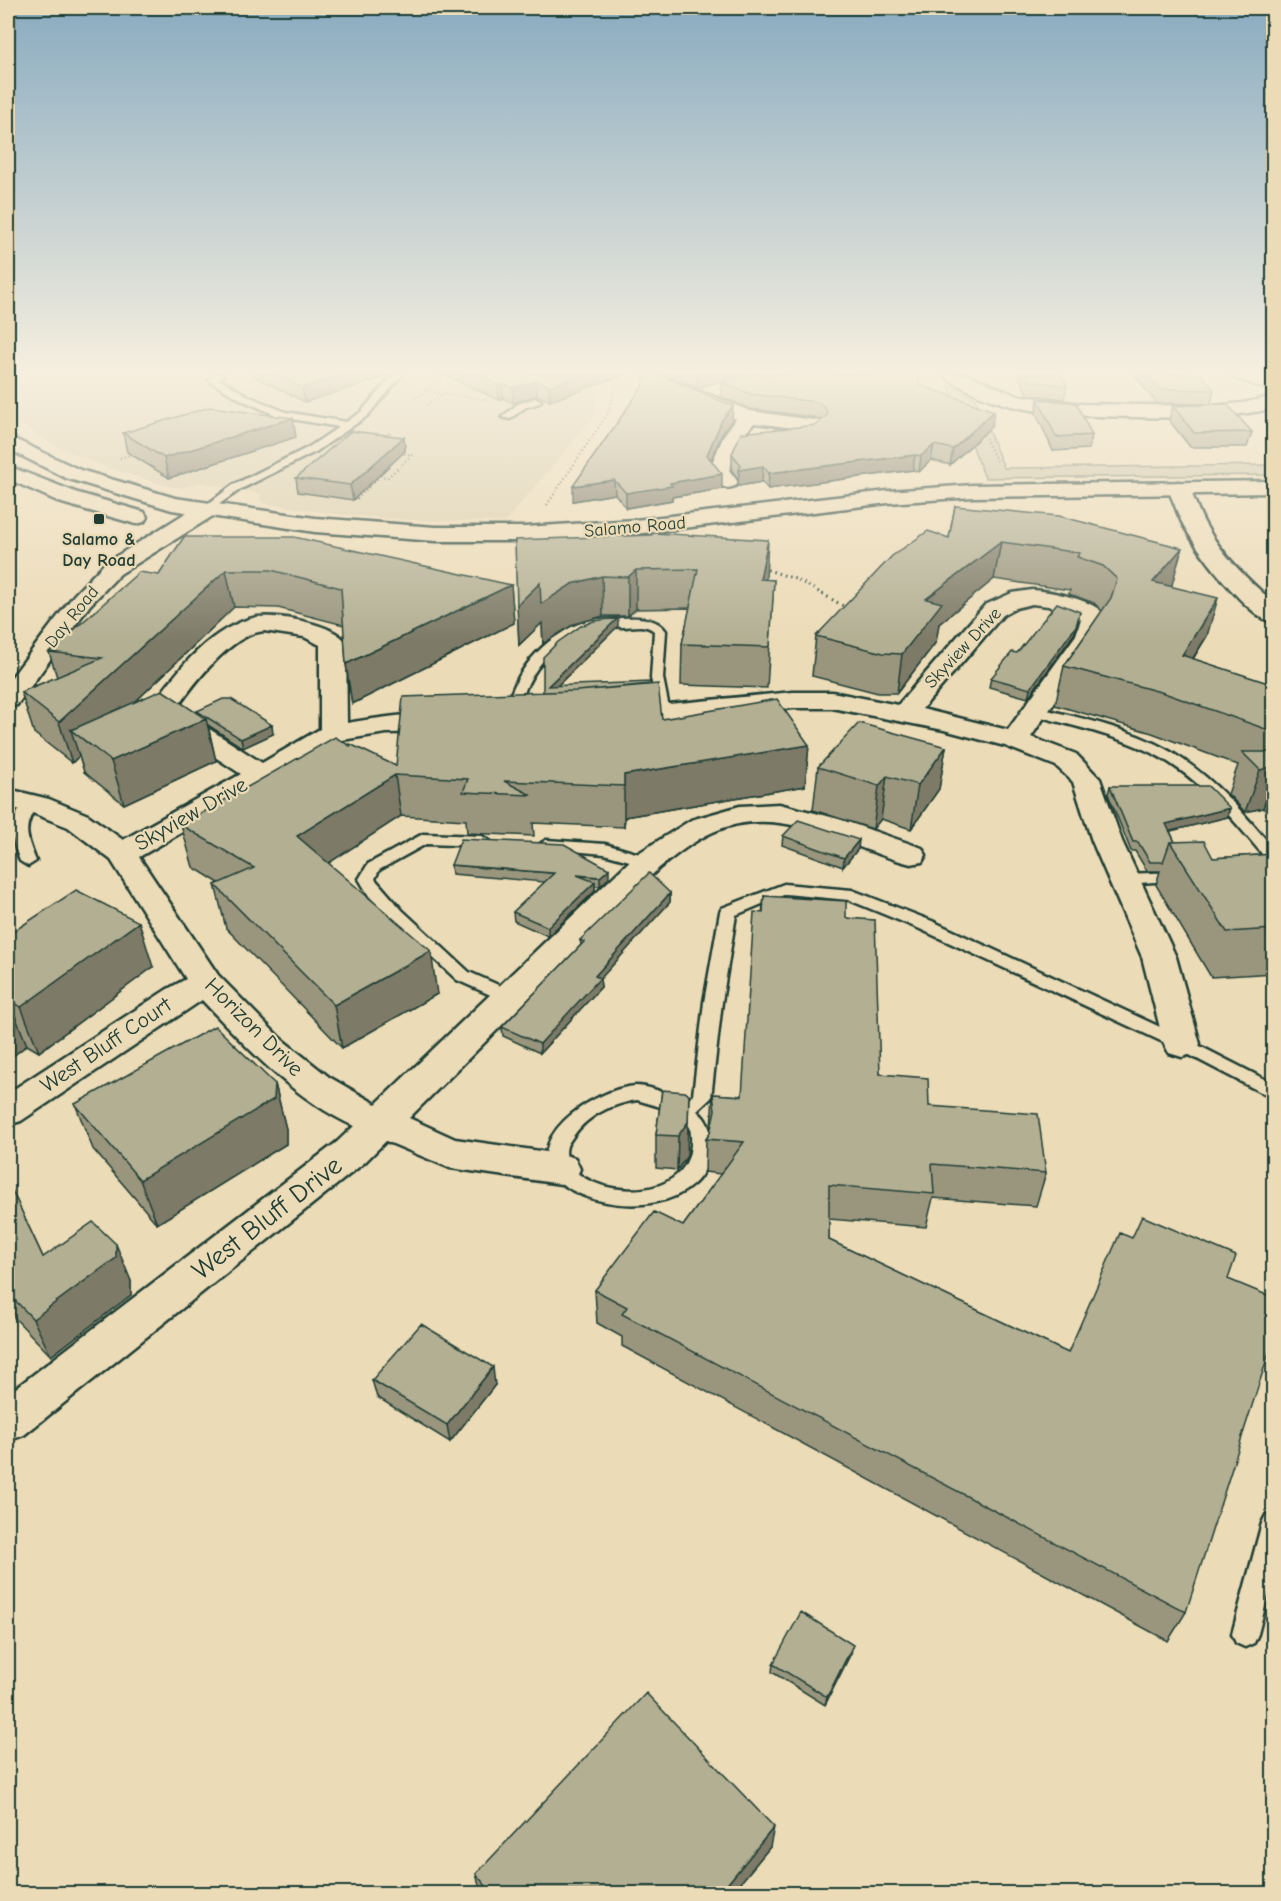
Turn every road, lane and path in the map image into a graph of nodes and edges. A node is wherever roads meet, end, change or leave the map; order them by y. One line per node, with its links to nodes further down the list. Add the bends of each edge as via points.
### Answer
1 (48, 463): 14 (street, Salamo Road, via 106,485 172,504)
2 (286, 463): 14 (lane, via 237,487)
3 (404, 463): 12 (path, via 388,477 380,476)
4 (574, 463): 16 (path, via 544,511)
5 (722, 463): 9 (street, via 719,470)
6 (997, 463): 7 (path)
7 (1001, 470)
8 (8, 472): 15 (street, Salamo Road, via 97,506 150,520)
9 (728, 482)
10 (1274, 487): 11 (street, Salamo Road)
11 (1183, 496): 13 (street, Salamo Road); 16 (street, Salamo Road, via 1038,489 940,493); 17 (street, Salamo Road, via 892,516); 21 (street, via 1206,544)
12 (353, 504)
13 (1274, 504)
14 (208, 509): 15 (street, Day Road); 16 (street, Salamo Road, via 376,531)
15 (186, 524): 18 (street, Salamo Road, via 298,542 407,551 563,552); 22 (street, Day Road, via 112,569 82,600)
16 (584, 531)
17 (727, 537)
18 (683, 543)
19 (760, 567): 20 (path, via 798,580)
20 (854, 611)
21 (1274, 616)
22 (8, 699)
23 (1035, 711): 25 (street, Skyview Drive, via 1088,635 1094,616 1046,597 1022,596 994,610); 29 (street, Skyview Drive); 36 (lane, via 1114,733 1163,753 1203,782)
24 (663, 713): 25 (street, Skyview Drive, via 832,700); 26 (street, Skyview Drive); 27 (lane, Skyview Drive, via 657,678 660,631 656,625 587,624 551,648 530,669)
25 (904, 714): 29 (street, Skyview Drive)
26 (589, 720)
27 (501, 723): 28 (street, Skyview Drive, via 386,725)
28 (334, 733): 30 (street, Skyview Drive); 30 (street, Skyview Drive, via 333,642 324,634 269,623 246,627 226,639 178,687 166,705 173,717)
29 (1016, 740): 40 (street, Skyview Drive, via 1066,760 1086,779)
30 (260, 774): 34 (street, Skyview Drive)
31 (19, 801): 34 (street, Horizon Drive, via 78,821); 37 (lane, via 20,838)
32 (493, 841): 42 (lane, via 423,839 373,867 367,879 396,914 463,976)
33 (525, 843): 38 (lane, via 605,849)
34 (122, 854): 41 (street, Horizon Drive)
35 (911, 855): 38 (street, West Bluff Drive, via 778,813 756,813 703,826)
36 (1274, 859)
37 (28, 861)
38 (648, 861): 42 (street, West Bluff Drive)
39 (1201, 877): 40 (lane)
40 (1124, 879): 43 (street, Skyview Drive, via 1159,957)
41 (206, 983): 46 (street, West Bluff Court); 47 (street, Horizon Drive, via 267,1047 316,1087)
42 (510, 997): 47 (street, West Bluff Drive)
43 (1182, 1044): 44 (lane); 45 (lane, via 926,925 852,895 784,889 728,912 712,1002 702,1098)
44 (1274, 1092)
45 (685, 1110): 48 (lane, via 664,1098 637,1093 608,1098 582,1114 561,1135 556,1154); 48 (lane, via 699,1124 701,1154 691,1174 672,1191 648,1198 620,1199 570,1181)
46 (8, 1111)
47 (382, 1124): 48 (street, Horizon Drive, via 450,1153); 49 (street, West Bluff Drive)
48 (561, 1169)
49 (8, 1420)
50 (1274, 1523): 51 (lane)
51 (1245, 1634)

